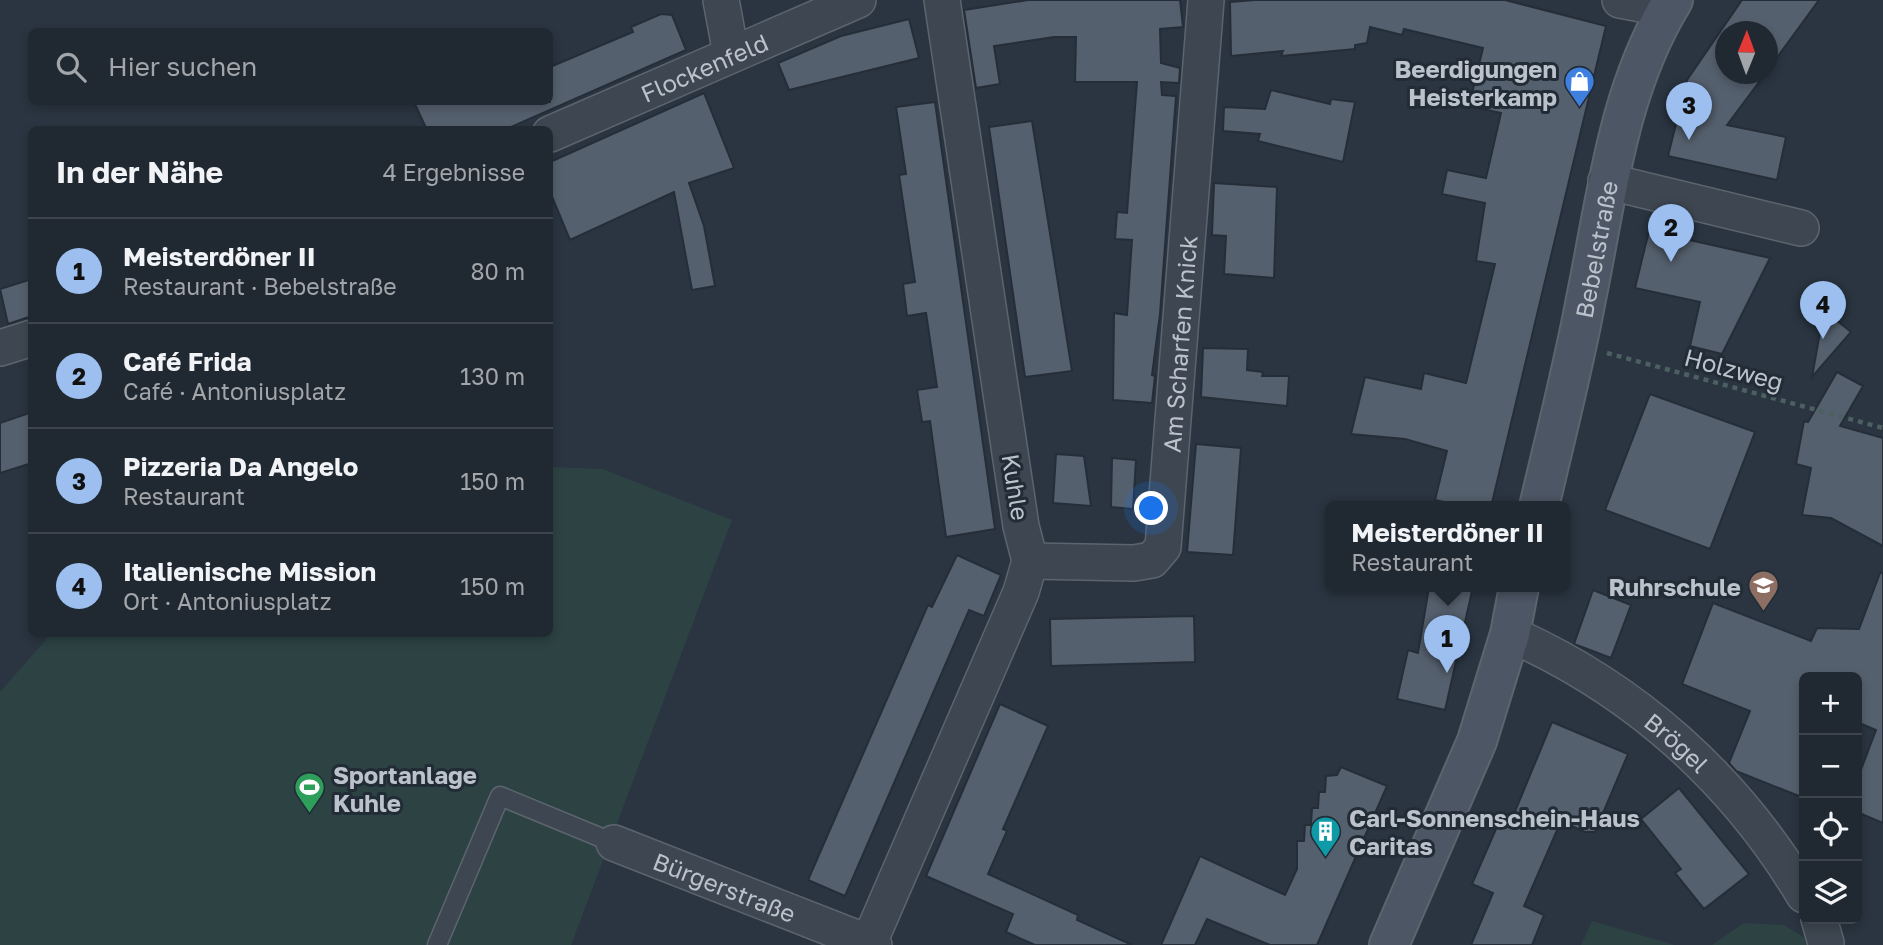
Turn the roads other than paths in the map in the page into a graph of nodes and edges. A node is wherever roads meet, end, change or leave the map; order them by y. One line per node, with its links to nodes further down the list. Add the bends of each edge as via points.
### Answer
1 (721, 0): 7 (street)
2 (858, 0): 7 (street, Flockenfeld)
3 (942, 0): 14 (street, Kuhle)
4 (1206, 0): 14 (street, Am Scharfen Knick, via 1163,547 1152,560 1133,563)
5 (1620, 0): 6 (street)
6 (1670, 5): 9 (street, Bebelstraße, via 1637,76)
7 (731, 54): 8 (street, Flockenfeld)
8 (553, 133)
9 (1606, 180): 10 (street); 13 (street, Bebelstraße, via 1576,345)
10 (1801, 228)
11 (28, 339): 12 (street)
12 (0, 348)
13 (1540, 501)
14 (1030, 561): 20 (street, via 1016,604)
15 (1518, 592): 16 (street)
16 (1510, 634): 18 (street, Brögel, via 1549,652 1634,707 1703,763 1768,840); 21 (street, via 1477,741)
17 (614, 843): 19 (lane, via 500,796); 20 (street, Bürgerstraße)
18 (1799, 887)
19 (437, 945)
20 (870, 945)
21 (1389, 945)

